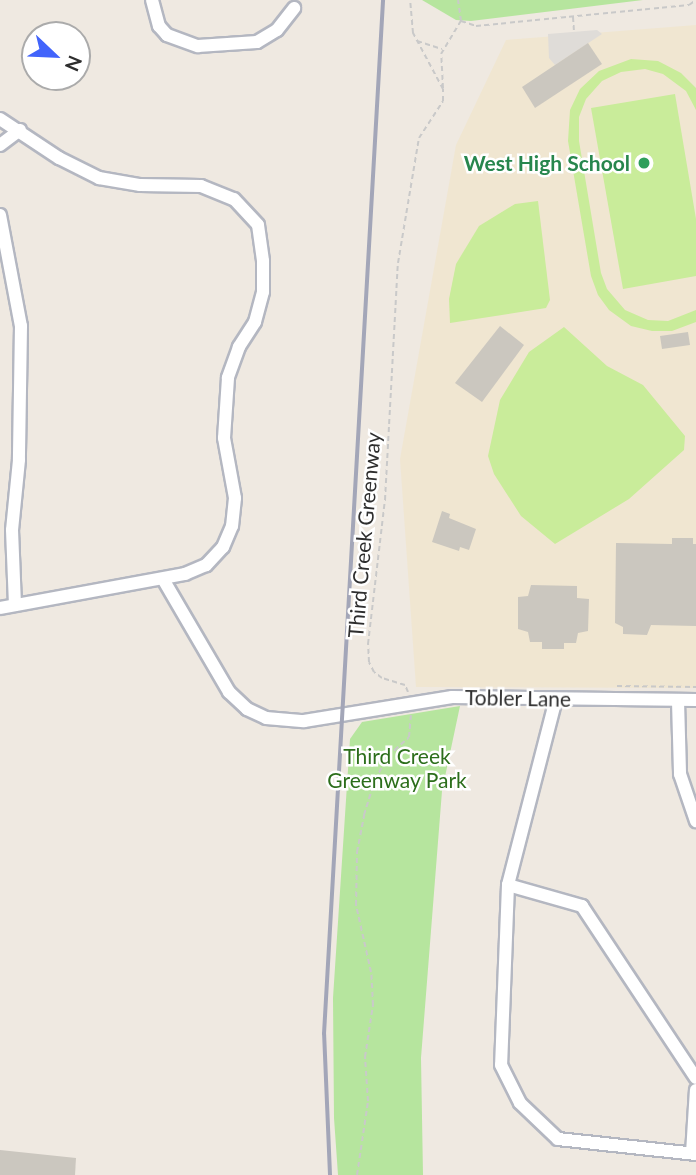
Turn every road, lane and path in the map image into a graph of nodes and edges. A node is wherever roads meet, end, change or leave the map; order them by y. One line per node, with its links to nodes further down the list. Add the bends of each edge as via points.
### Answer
1 (152, 0): 5 (street, via 159,26 167,36 198,46 257,42 277,30)
2 (410, 0): 9 (path)
3 (458, 0): 7 (path)
4 (696, 0): 6 (path, via 689,5)
5 (294, 8)
6 (573, 16): 7 (path, via 476,26); 8 (path)
7 (461, 21): 10 (path)
8 (574, 32)
9 (417, 41): 10 (path); 11 (path)
10 (443, 49): 11 (path)
11 (443, 89): 22 (path, Third Creek Greenway, via 443,101 419,138 398,263 385,500 370,619 369,662 382,678 405,685)
12 (0, 119): 13 (street)
13 (20, 130): 14 (street); 16 (street, via 99,178 201,186 234,199 258,225 262,292 255,322 239,347 229,378 225,408 224,438 235,498 232,526 223,547 206,565)
14 (0, 145)
15 (0, 215): 17 (street, via 21,326 19,460 12,530)
16 (163, 579): 17 (street); 22 (street, Tobler Lane, via 229,692 247,709 282,721)
17 (15, 605): 18 (street)
18 (0, 608)
19 (556, 699): 20 (street, Tobler Lane); 22 (street, Tobler Lane, via 452,698); 24 (street)
20 (678, 701): 21 (street, Tobler Lane); 23 (street, via 680,774)
21 (696, 701)
22 (410, 705): 28 (path, via 409,737 388,756 375,780 357,852 356,905 371,972 373,1005 365,1057 368,1101)
23 (696, 821)
24 (508, 885): 25 (street, via 582,906); 27 (street, via 501,1065 520,1103 558,1139)
25 (696, 1078)
26 (696, 1090): 27 (street)
27 (694, 1154)
28 (357, 1175)

